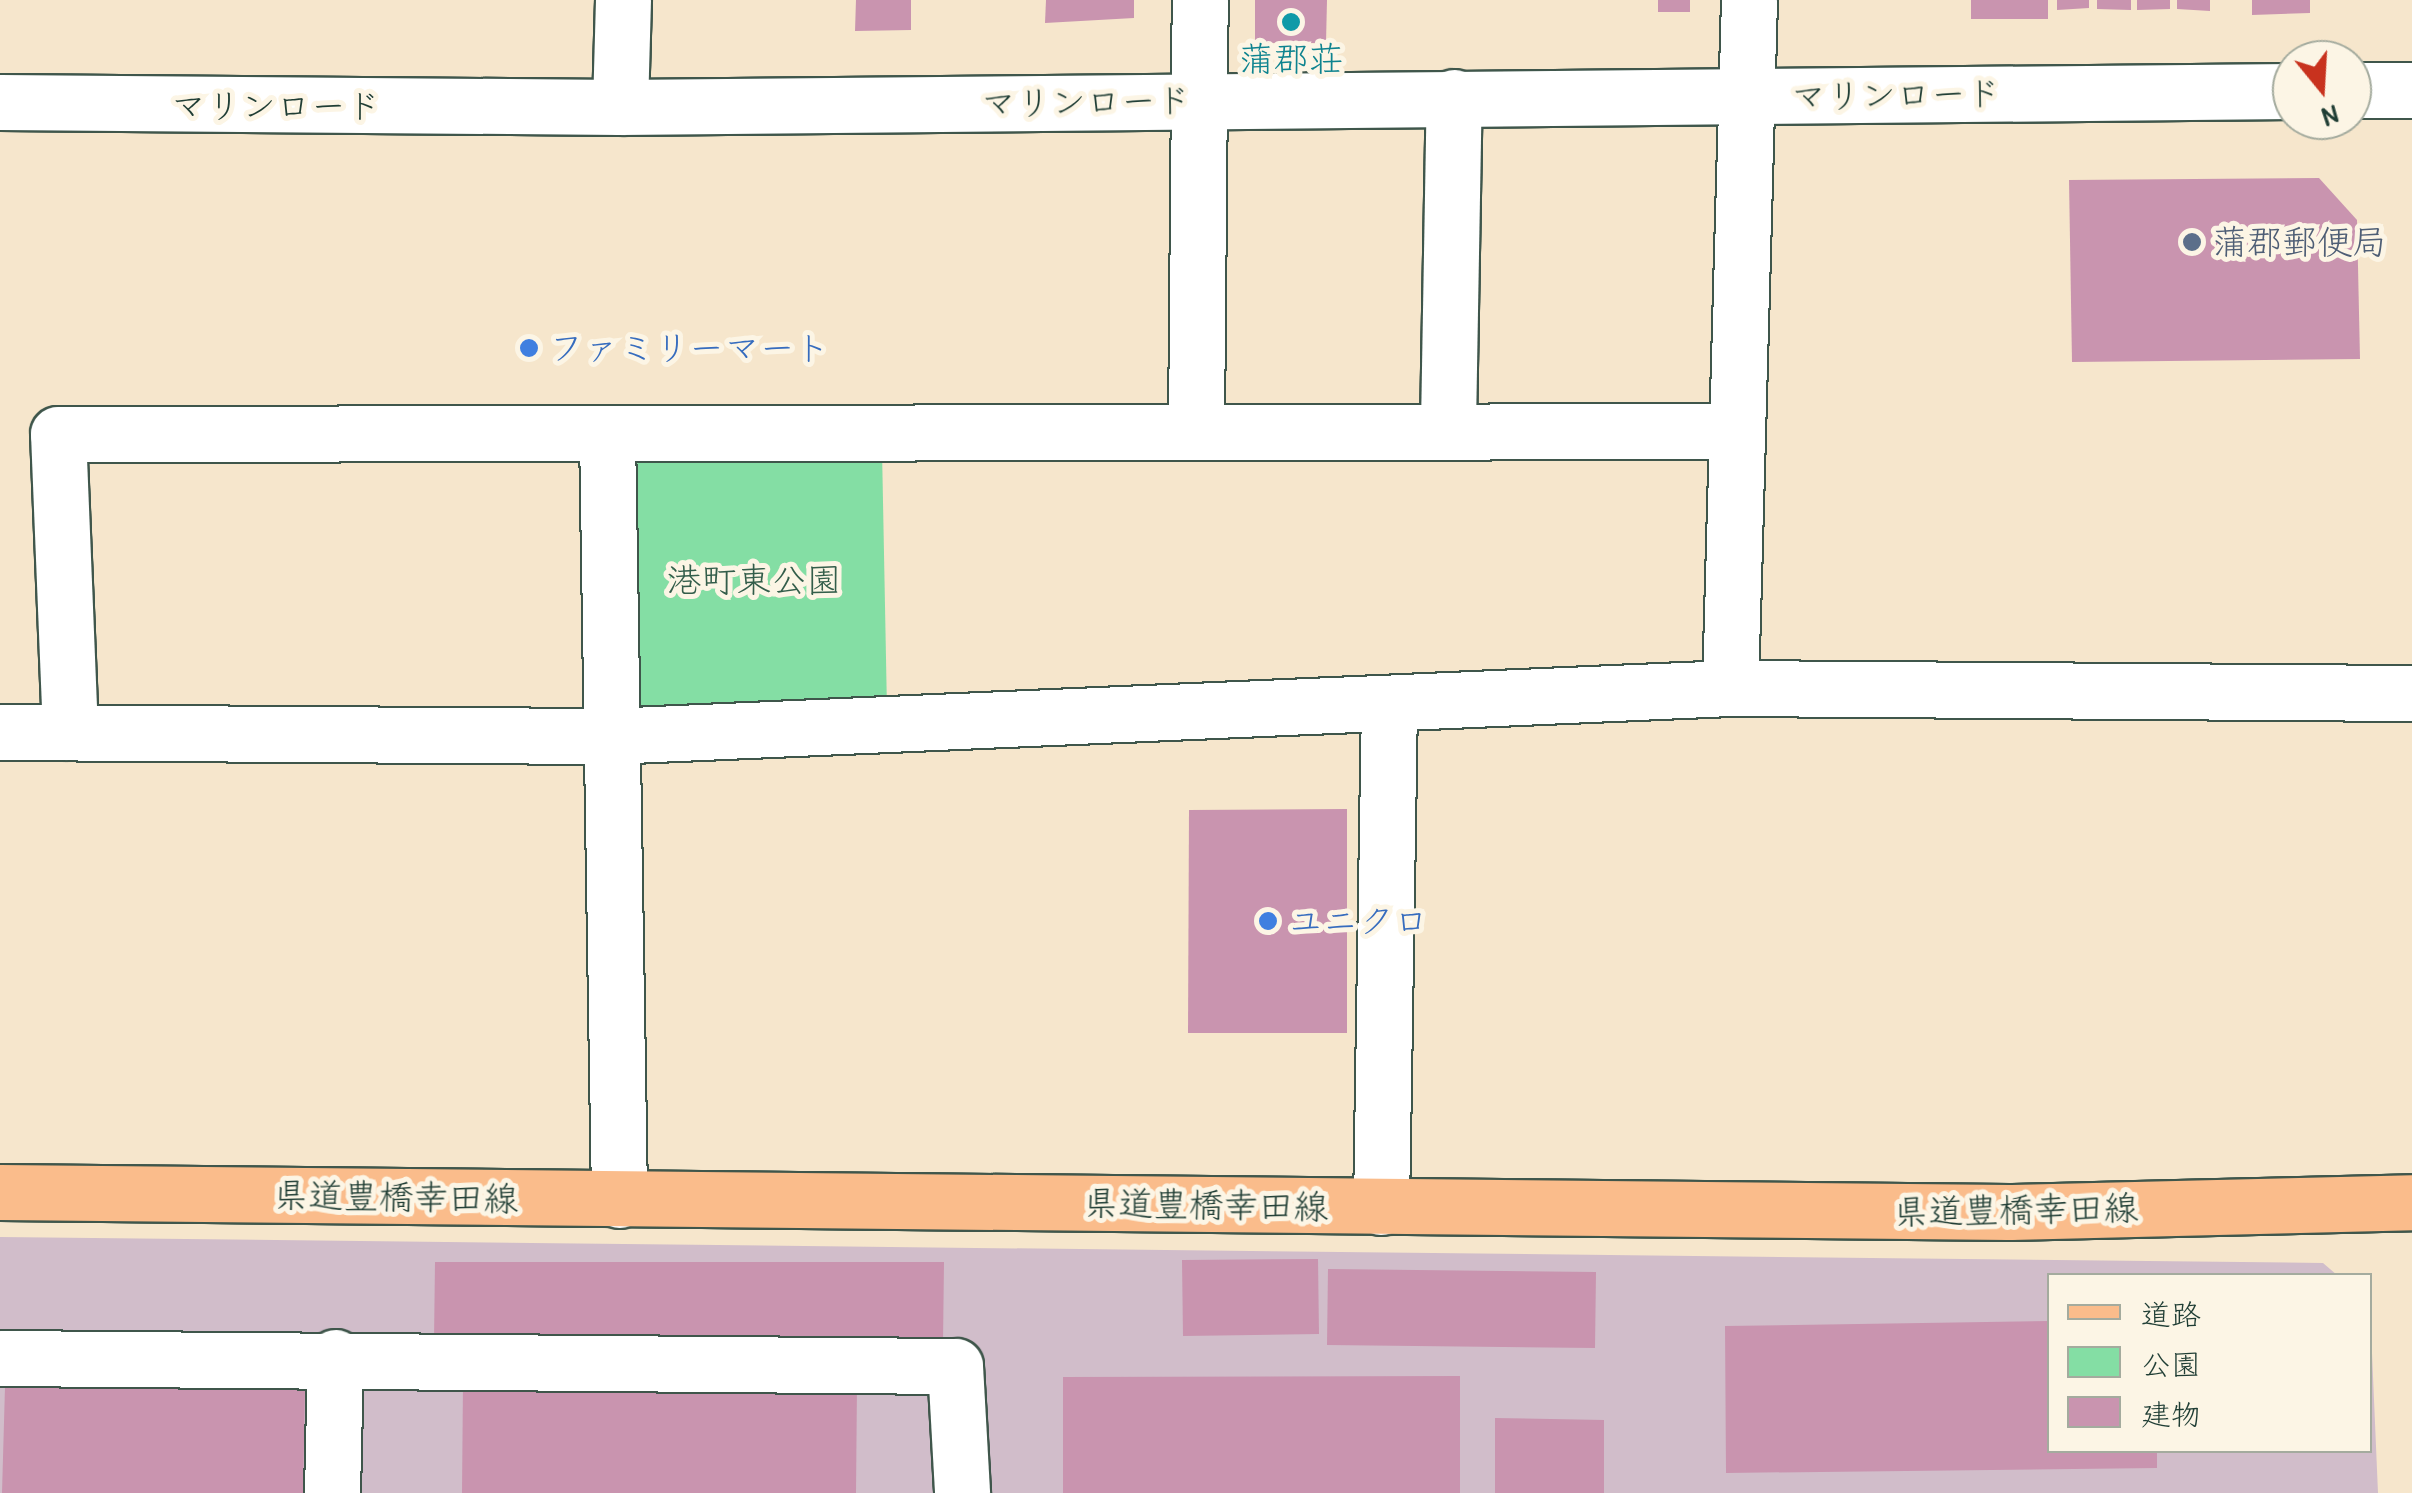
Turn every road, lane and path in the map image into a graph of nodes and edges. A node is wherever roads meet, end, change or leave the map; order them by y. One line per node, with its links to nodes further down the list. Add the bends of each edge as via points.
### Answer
1 (623, 0): 11 (street)
2 (1200, 0): 9 (street)
3 (1749, 0): 7 (street)
4 (2372, 90): 5 (street)
5 (2412, 90)
6 (2272, 91): 7 (street, マリンロード)
7 (1746, 96): 8 (street, マリンロード); 14 (street)
8 (1454, 97): 9 (street, マリンロード); 12 (street)
9 (1200, 100): 11 (street, マリンロード); 13 (street)
10 (0, 102): 11 (street, マリンロード)
11 (620, 107)
12 (1448, 425): 13 (street); 14 (street)
13 (1196, 428): 15 (street)
14 (1736, 431): 16 (street)
15 (606, 433): 20 (street, via 58,434); 21 (street)
16 (1730, 688): 17 (street); 18 (street)
17 (2412, 693)
18 (1389, 702): 21 (street); 25 (street)
19 (0, 732): 20 (street)
20 (70, 732): 21 (street)
21 (608, 736): 23 (street)
22 (0, 1192): 23 (main road, 県道豊橋幸田線)
23 (619, 1200): 25 (main road, 県道豊橋幸田線)
24 (2412, 1202): 25 (main road, 県道豊橋幸田線, via 2009,1212)
25 (1381, 1206)
26 (334, 1357): 27 (street); 28 (street); 29 (street, via 955,1366)
27 (0, 1358)
28 (332, 1493)
29 (962, 1493)

